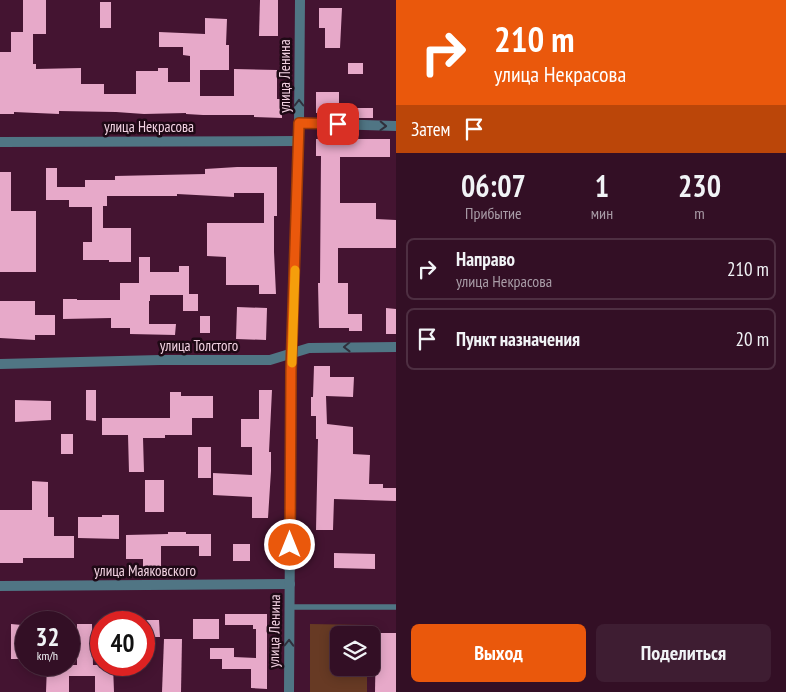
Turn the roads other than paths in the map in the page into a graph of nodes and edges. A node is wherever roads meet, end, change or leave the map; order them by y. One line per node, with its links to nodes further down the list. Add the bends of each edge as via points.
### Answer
1 (300, 0): 2 (street, улица Ленина, one-way to 1)
2 (299, 123): 3 (street, one-way to 3); 4 (street, улица Ленина)
3 (396, 126)
4 (298, 141): 5 (street, улица Некрасова); 7 (street, улица Ленина)
5 (0, 142)
6 (396, 347): 7 (street, улица Толстого, one-way to 7, via 309,348)
7 (292, 353): 8 (street, улица Толстого, via 270,360); 9 (street, улица Ленина)
8 (0, 364)
9 (290, 584): 10 (street, улица Маяковского); 11 (street, улица Ленина)
10 (0, 586)
11 (290, 606): 12 (lane); 13 (street, улица Ленина, one-way to 11)
12 (396, 607)
13 (289, 692)

